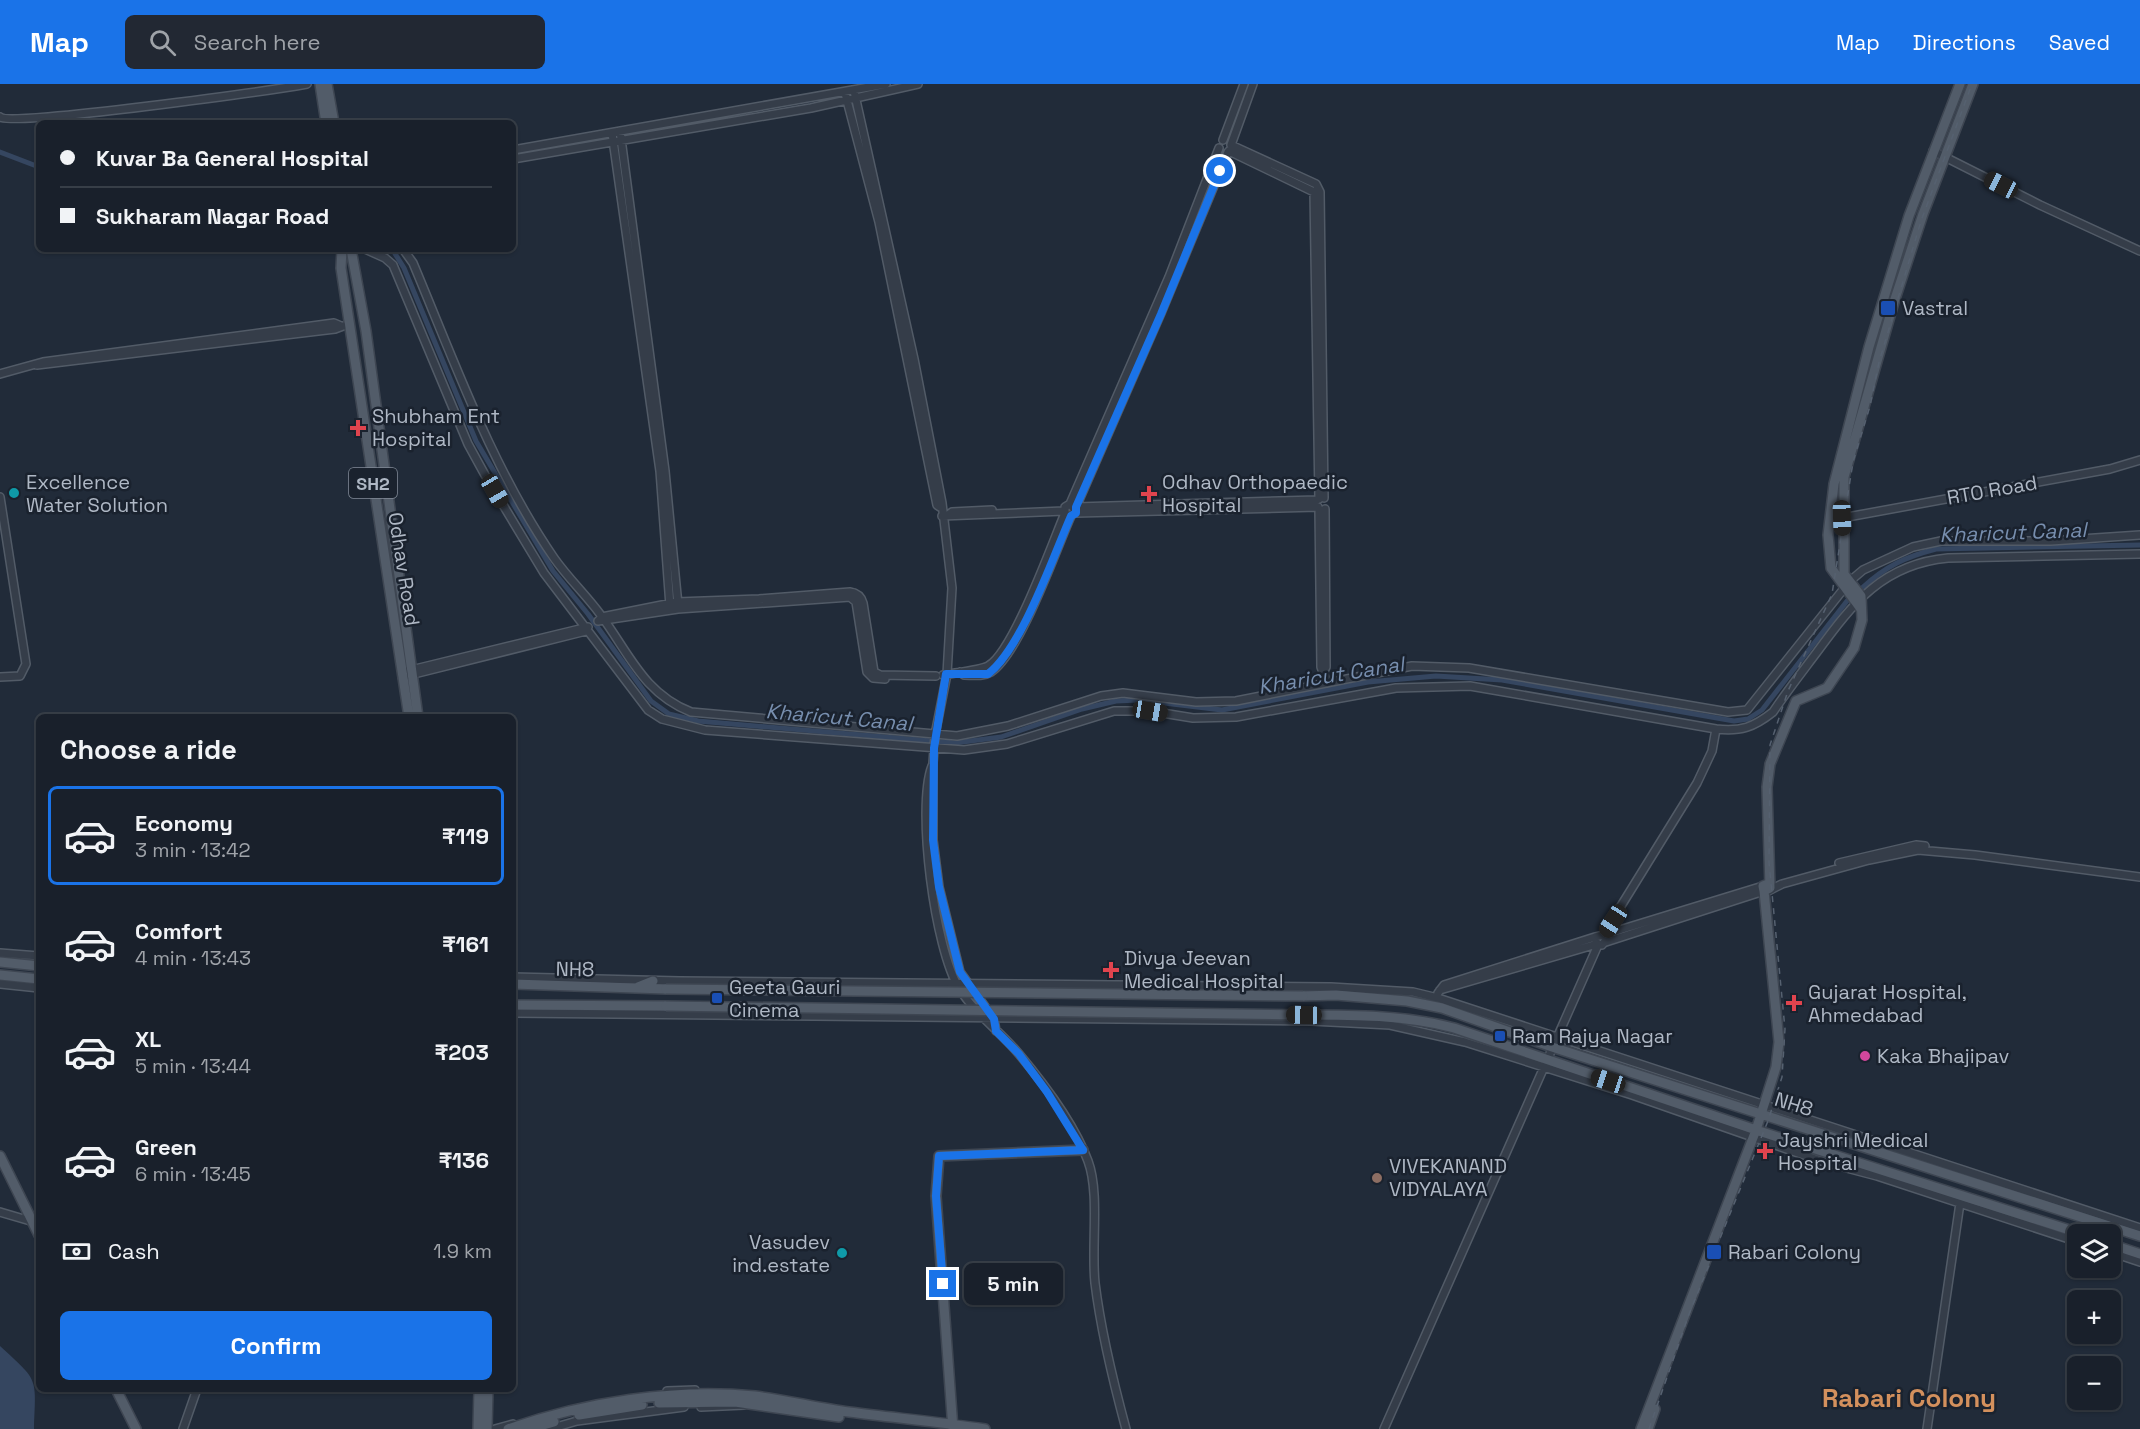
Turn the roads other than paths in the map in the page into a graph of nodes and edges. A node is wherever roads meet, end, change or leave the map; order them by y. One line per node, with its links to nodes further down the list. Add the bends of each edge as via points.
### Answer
1 (279, 84): 13 (street, via 12,118)
2 (307, 84): 13 (street, via 64,116 13,121)
3 (320, 84): 14 (main road)
4 (327, 84): 15 (main road)
5 (886, 84): 11 (street)
6 (918, 84): 11 (street)
7 (1244, 84): 17 (street)
8 (1253, 84): 21 (street)
9 (1960, 84): 22 (main road)
10 (1973, 84): 23 (main road)
11 (855, 95): 12 (street); 35 (street, via 914,359)
12 (846, 96): 16 (street); 18 (street); 35 (street, via 879,222)
13 (0, 115)
14 (326, 120)
15 (333, 120)
16 (616, 132): 18 (street); 20 (street)
17 (1223, 140): 19 (street); 21 (street, via 1227,140)
18 (617, 141): 24 (street); 43 (street, via 664,463)
19 (1219, 148): 21 (street); 36 (street, via 1169,277)
20 (516, 149)
21 (1229, 149): 34 (street, via 1314,192); 36 (street, via 1161,314)
22 (1933, 151): 23 (street); 41 (main road, via 1869,347 1834,484 1828,554 1831,568)
23 (1944, 156): 25 (street); 38 (main road, via 1893,302 1844,477)
24 (516, 158)
25 (2140, 251)
26 (342, 252): 30 (main road, Odhav Road / SH2, via 341,268)
27 (352, 252): 46 (main road, Odhav Road / SH2, via 366,331)
28 (372, 252): 45 (street, via 393,265 468,444 544,573)
29 (404, 252): 44 (street, via 413,263 503,471 555,559)
30 (352, 324): 31 (street, via 37,365); 47 (main road, Odhav Road / SH2)
31 (0, 374)
32 (2140, 460): 38 (street, RTO Road, via 2110,469)
33 (0, 498): 49 (street, via 26,664 20,676)
34 (1320, 504): 36 (street); 50 (street)
35 (940, 507): 37 (street)
36 (1069, 510): 37 (street); 48 (street, via 1018,636 1005,658 988,674)
37 (945, 516): 48 (street, via 952,588)
38 (1842, 518): 41 (main road)
39 (2140, 536): 41 (street, via 1941,541 1913,548 1863,570)
40 (2140, 554): 42 (street, via 1930,560 1886,578)
41 (1847, 585): 42 (main road); 50 (street, via 1747,710 1728,712 1469,668 1412,666)
42 (1860, 602): 51 (main road, via 1862,620 1854,648); 54 (street)
43 (674, 606): 44 (street); 48 (street, via 852,595 871,676 932,679)
44 (601, 620): 45 (street); 56 (street, via 660,697 691,712)
45 (587, 628): 46 (street); 57 (street, via 639,701 662,719 681,726)
46 (412, 673): 47 (street); 53 (main road, Odhav Road / SH2)
47 (402, 674): 52 (main road, Odhav Road / SH2)
48 (946, 674): 56 (street)
49 (0, 677)
50 (1327, 682): 56 (street, via 1236,701 1196,702 1123,693 974,734)
51 (1827, 688): 54 (main road, via 1800,691); 60 (main road, via 1796,701 1770,764)
52 (409, 714)
53 (418, 714)
54 (1777, 716): 55 (street, via 1754,727); 60 (main road, via 1762,787)
55 (1716, 729): 57 (street, via 1483,687 1396,688 1236,717 1193,718 1150,711 1114,711 1007,744 964,750); 61 (street, via 1712,751 1697,783)
56 (935, 735): 57 (street)
57 (934, 748): 58 (street)
58 (933, 764): 73 (street, via 926,808 929,875); 74 (street, via 933,840 939,887 960,972)
59 (2140, 875): 60 (street, via 1916,845 1868,855)
60 (1766, 888): 61 (street); 92 (main road, via 1779,1042)
61 (1600, 941): 78 (street, via 1440,990); 90 (street)
62 (0, 953): 63 (street)
63 (36, 956)
64 (0, 962): 65 (main road)
65 (36, 966)
66 (0, 975): 68 (main road)
67 (516, 977): 72 (street)
68 (36, 979)
69 (653, 981): 72 (street); 73 (street); 77 (main road)
70 (0, 984): 76 (street)
71 (516, 984): 75 (main road, NH8)
72 (620, 984): 75 (main road, NH8); 77 (main road, NH8)
73 (957, 984): 74 (street); 86 (street)
74 (968, 984): 78 (street, via 1331,987); 87 (street)
75 (548, 987): 79 (main road)
76 (36, 988)
77 (636, 988): 82 (main road, NH8, bridge, via 1336,995)
78 (1435, 997): 82 (street); 90 (street)
79 (547, 1004): 80 (main road, NH8); 81 (main road, NH8)
80 (516, 1005)
81 (634, 1006): 84 (main road); 85 (main road, NH8, bridge)
82 (1437, 1007): 90 (main road, NH8)
83 (516, 1013): 84 (street)
84 (650, 1013): 86 (street)
85 (1329, 1015): 88 (main road); 91 (main road, NH8, via 1427,1021)
86 (984, 1018): 87 (street); 89 (street)
87 (994, 1019): 88 (street); 89 (street)
88 (1314, 1021): 91 (street, via 1423,1031)
89 (996, 1031): 95 (street, via 1047,1092)
90 (1554, 1042): 91 (street); 92 (main road, NH8)
91 (1543, 1064): 93 (main road, NH8); 125 (street)
92 (1765, 1109): 93 (main road); 100 (street); 102 (main road, NH8)
93 (1759, 1134): 97 (street); 101 (main road, NH8); 126 (main road); 127 (main road)
94 (0, 1149): 99 (main road)
95 (1083, 1150): 114 (main road, via 939,1156 936,1196); 124 (street, via 1089,1163 1093,1197 1095,1281)
96 (0, 1156): 99 (main road)
97 (1960, 1203): 103 (street); 128 (street)
98 (0, 1212): 99 (street)
99 (36, 1223)
100 (2140, 1228)
101 (2067, 1229)
102 (2140, 1236)
103 (2067, 1238)
104 (2121, 1248): 105 (main road)
105 (2140, 1254)
106 (2121, 1256): 107 (street)
107 (2140, 1262)
108 (120, 1392): 115 (main road)
109 (196, 1392): 116 (street)
110 (479, 1392): 117 (main road)
111 (488, 1392): 118 (main road)
112 (689, 1399): 113 (main road); 120 (main road, via 593,1406); 121 (main road, via 584,1414)
113 (752, 1400): 114 (main road); 119 (street, via 730,1391 681,1390 576,1405); 122 (street, via 647,1410 577,1420)
114 (953, 1427): 123 (main road)
115 (138, 1429)
116 (183, 1429)
117 (478, 1429)
118 (487, 1429)
119 (495, 1429)
120 (508, 1429)
121 (530, 1429)
122 (549, 1429)
123 (985, 1429)
124 (1126, 1429)
125 (1384, 1429)
126 (1641, 1429)
127 (1648, 1429)
128 (1927, 1429)

